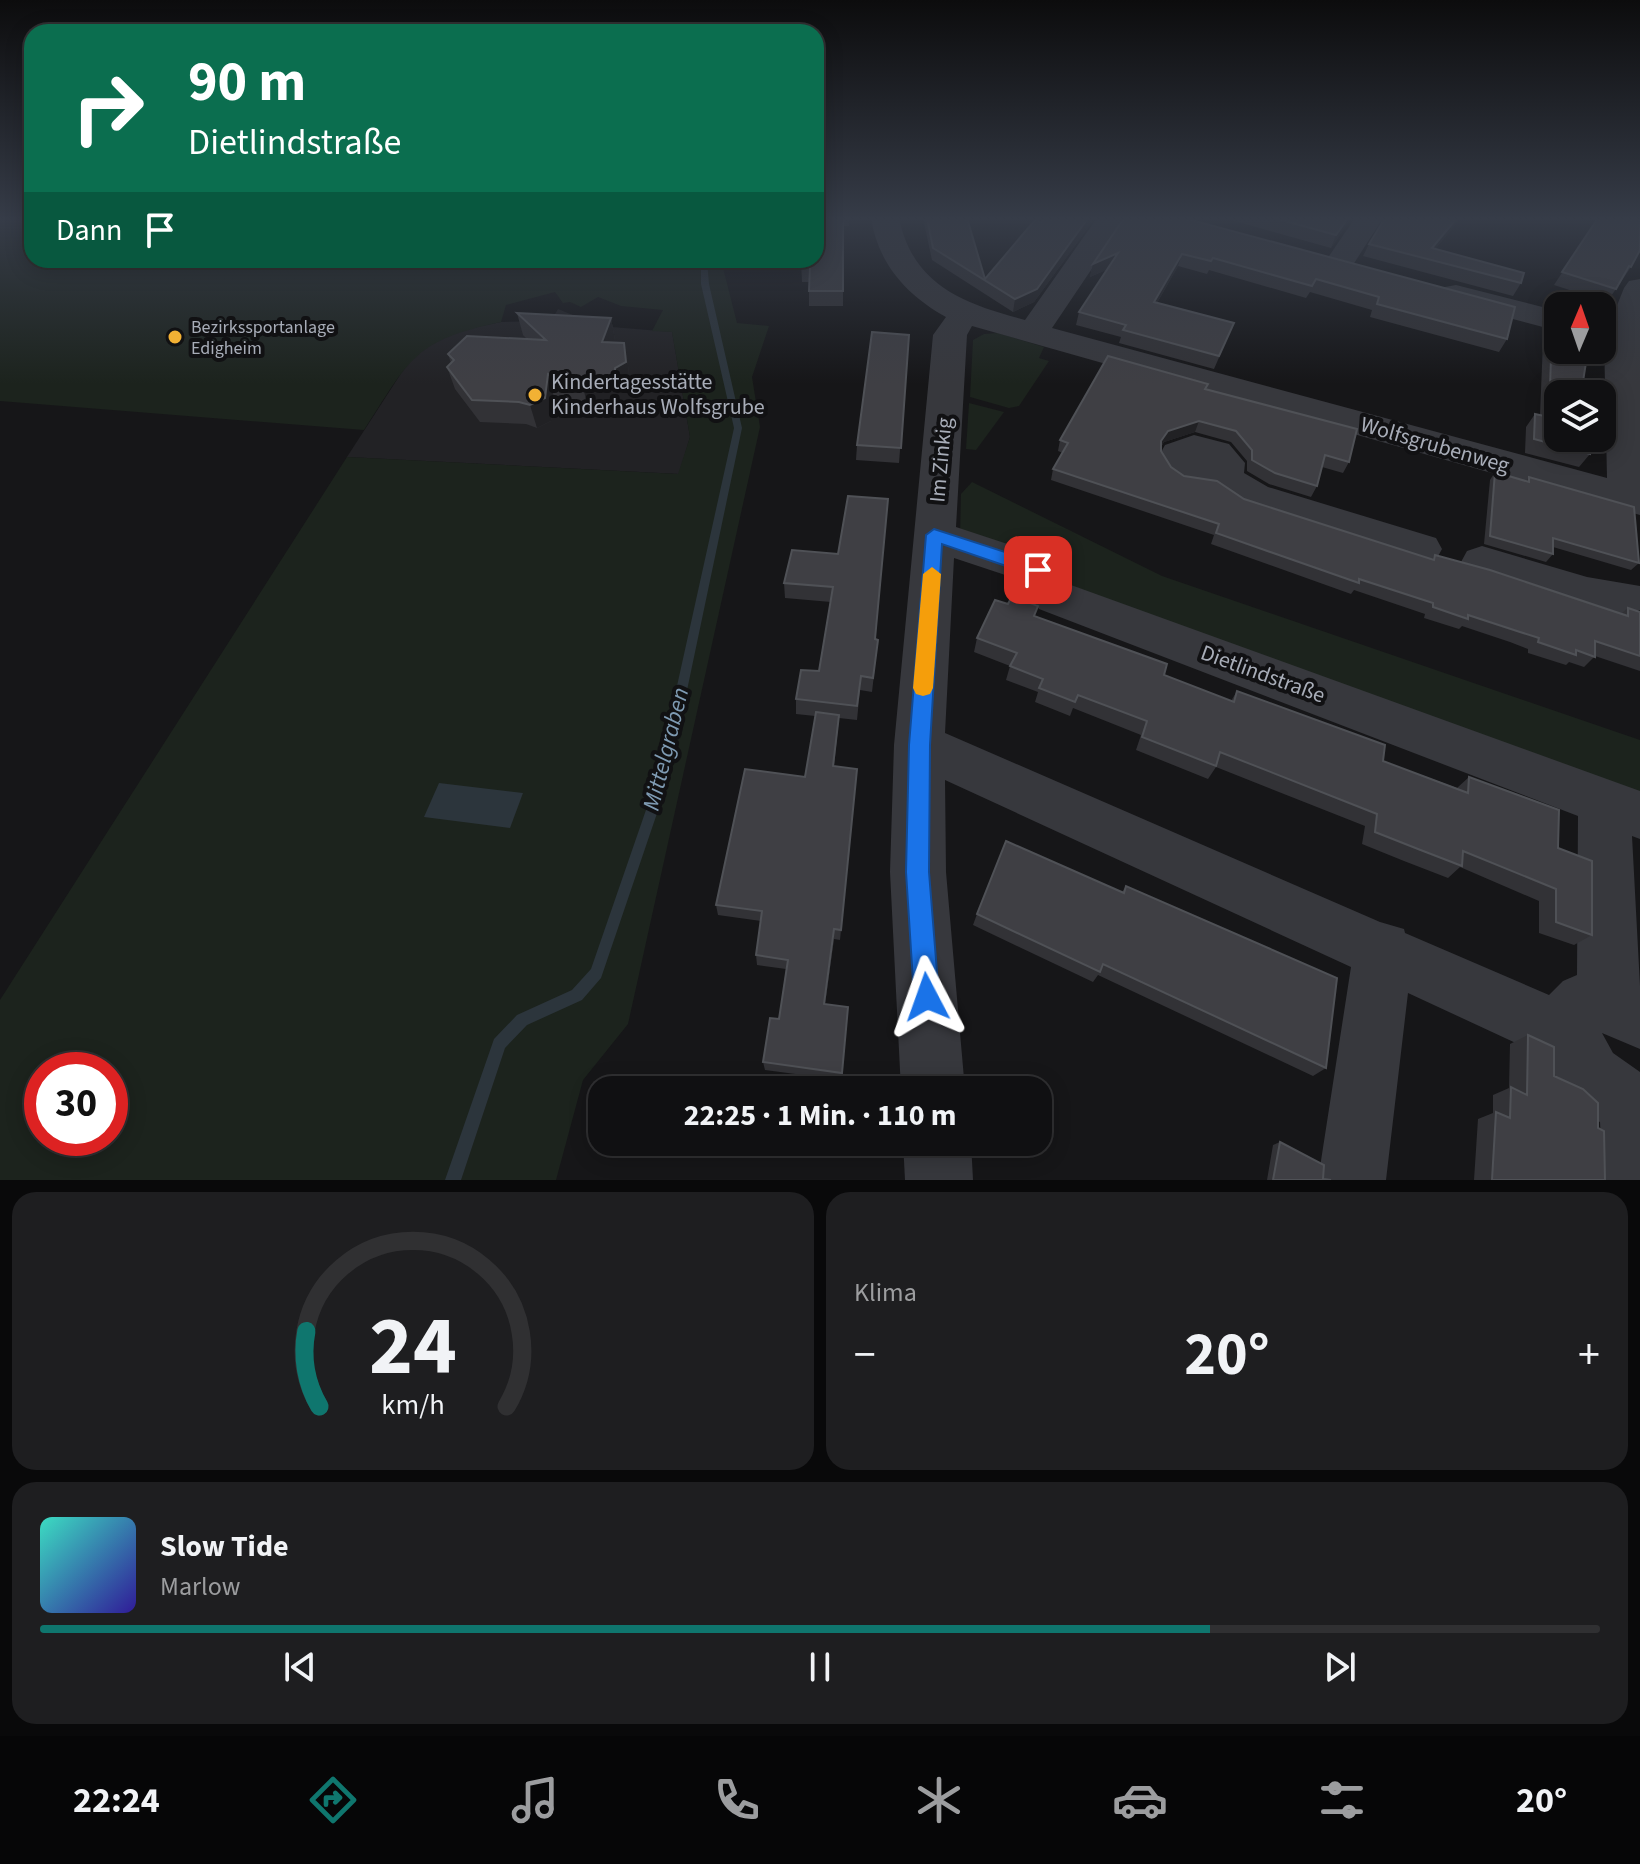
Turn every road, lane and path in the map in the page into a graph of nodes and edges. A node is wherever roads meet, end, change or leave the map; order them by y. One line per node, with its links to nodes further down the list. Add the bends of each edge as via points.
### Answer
1 (909, 273): 5 (street, Wolfsgrubenweg, via 941,302)
2 (1074, 273): 8 (street)
3 (1427, 286): 6 (street)
4 (1640, 288): 7 (street)
5 (964, 314): 8 (street, Wolfsgrubenweg); 13 (street, Im Zinkig, via 950,335)
6 (1544, 317)
7 (1616, 329)
8 (1033, 332): 10 (street, Wolfsgrubenweg)
9 (1616, 351): 11 (street)
10 (1231, 388): 12 (street, Wolfsgrubenweg); 14 (street, via 1215,462 1254,497)
11 (1632, 412): 12 (street)
12 (1634, 500)
13 (934, 535): 17 (street, Im Zinkig); 18 (street, Dietlindstraße, via 1038,570 1055,597)
14 (1421, 549)
15 (1482, 562): 16 (street, via 1587,594)
16 (1635, 597)
17 (919, 745): 19 (street); 21 (street, Im Zinkig, via 918,872)
18 (1622, 808): 20 (street, Dietlindstraße)
19 (1383, 950): 20 (street); 25 (street)
20 (1605, 1019): 22 (street, Dietlindstraße, via 1579,1062 1618,1097)
21 (932, 1076)
22 (1636, 1104): 26 (street, Dietlindstraße)
23 (938, 1156): 24 (street)
24 (939, 1180)
25 (1352, 1180)
26 (1637, 1180)

